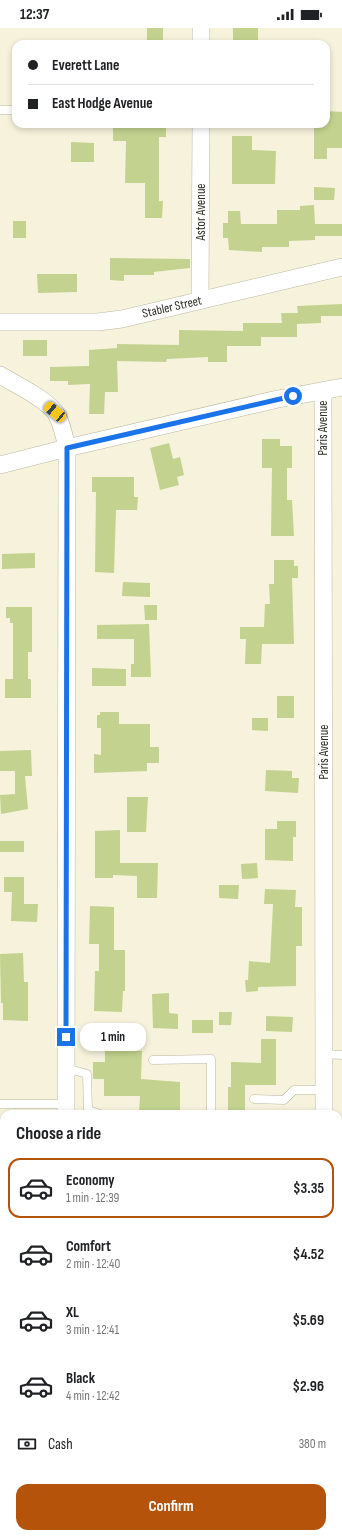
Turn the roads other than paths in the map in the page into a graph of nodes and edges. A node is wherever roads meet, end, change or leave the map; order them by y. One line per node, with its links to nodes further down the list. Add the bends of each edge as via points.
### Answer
1 (201, 28): 2 (street)
2 (201, 40)
3 (0, 110): 4 (lane)
4 (12, 110)
5 (201, 128): 7 (street, Astor Avenue)
6 (342, 267): 7 (street, Stabler Street)
7 (200, 300): 8 (street, Stabler Street, via 122,319 98,322)
8 (0, 322)
9 (0, 375): 12 (street, via 38,398 55,412)
10 (342, 387): 11 (street)
11 (323, 391): 12 (street); 14 (street, Paris Avenue)
12 (67, 448): 13 (street); 17 (street)
13 (0, 465)
14 (324, 1054): 15 (lane); 18 (street, Paris Avenue)
15 (342, 1054)
16 (153, 1060): 23 (lane, via 210,1059)
17 (66, 1068): 21 (street); 22 (lane, via 88,1074)
18 (324, 1090): 19 (lane, via 294,1090 284,1100); 24 (street, Paris Avenue)
19 (254, 1099)
20 (0, 1104): 21 (lane)
21 (66, 1109)
22 (88, 1110)
23 (211, 1110)
24 (324, 1110)

